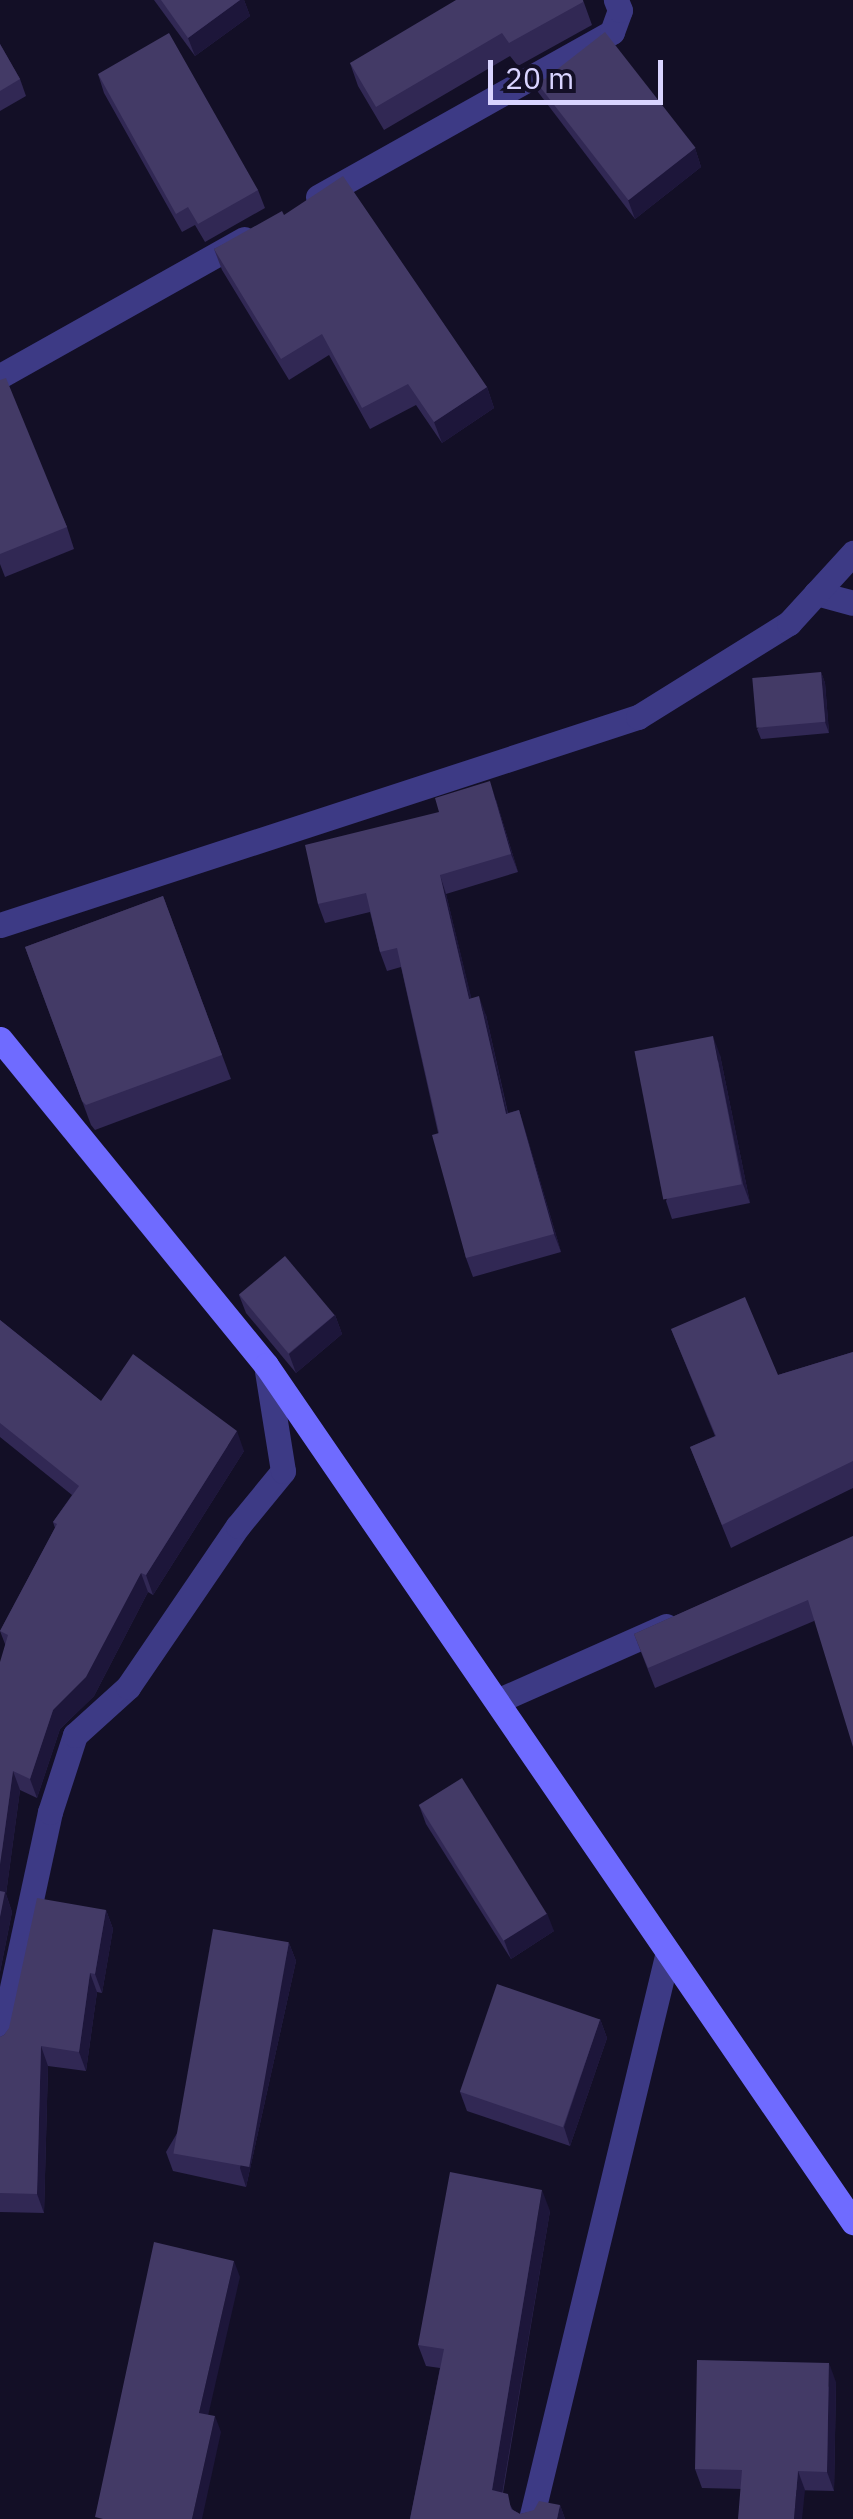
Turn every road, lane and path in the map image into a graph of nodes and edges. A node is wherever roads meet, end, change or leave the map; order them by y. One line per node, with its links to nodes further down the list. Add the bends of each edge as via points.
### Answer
1 (616, 0): 2 (street, via 620,10 612,32)
2 (299, 208)
3 (266, 226): 4 (street)
4 (0, 376)
5 (853, 553): 6 (street)
6 (816, 593): 7 (street); 8 (street, via 789,623 638,717)
7 (853, 604)
8 (0, 925)
9 (0, 1039): 10 (street)
10 (266, 1364): 12 (street); 14 (street, via 283,1471 128,1687 75,1735 50,1812)
11 (693, 1614): 12 (street)
12 (497, 1701): 13 (street)
13 (668, 1952): 15 (street); 16 (street)
14 (0, 2043)
15 (853, 2221)
16 (530, 2519)

